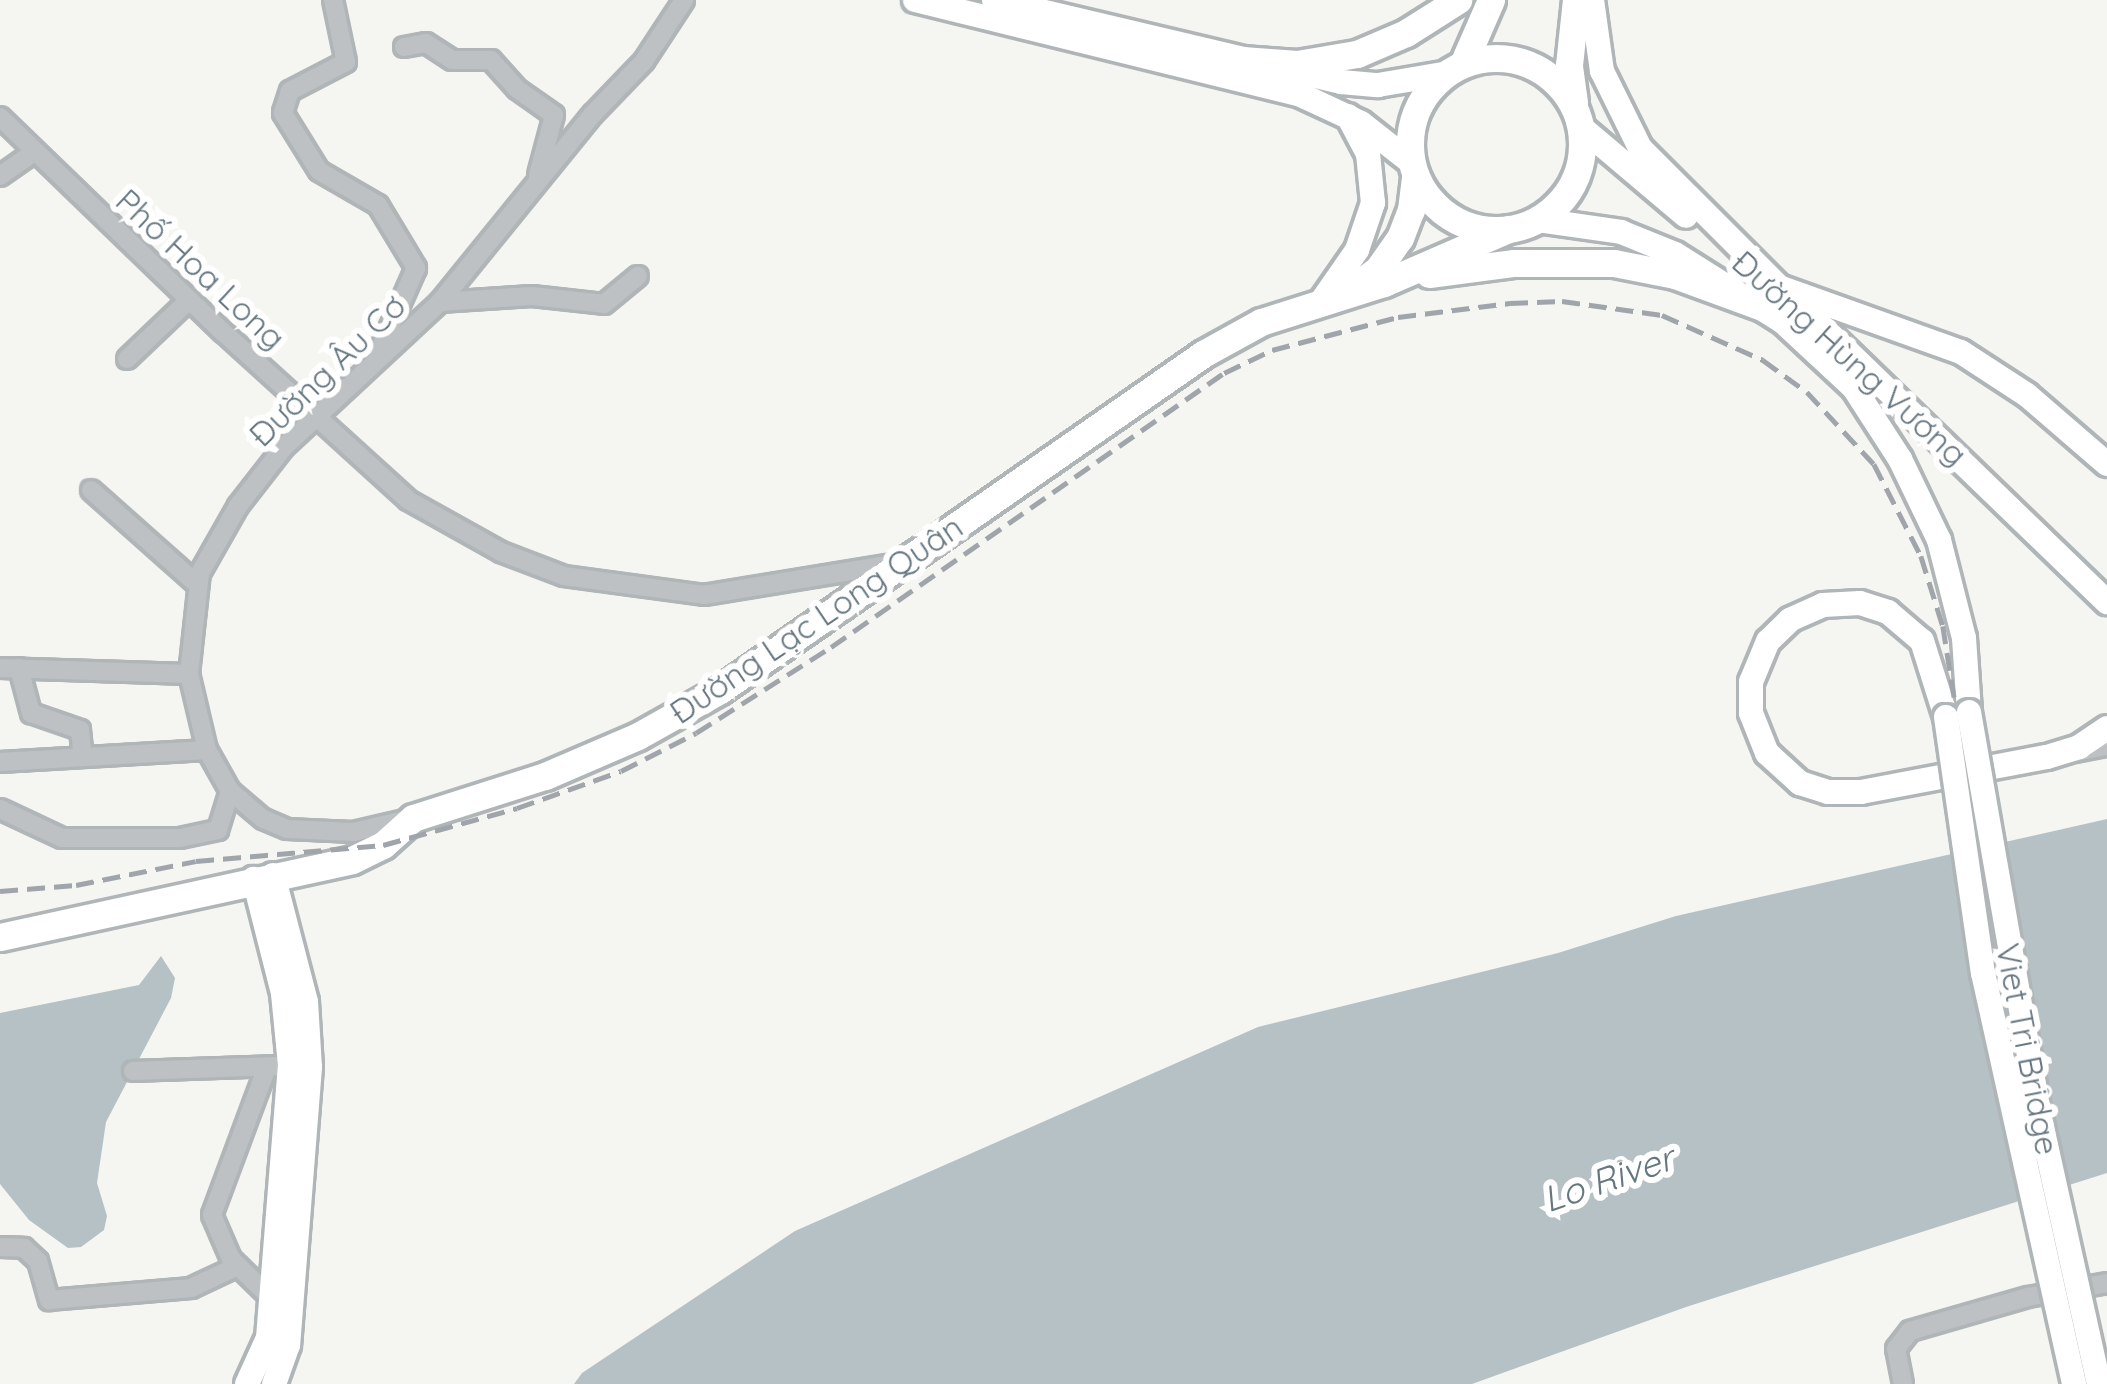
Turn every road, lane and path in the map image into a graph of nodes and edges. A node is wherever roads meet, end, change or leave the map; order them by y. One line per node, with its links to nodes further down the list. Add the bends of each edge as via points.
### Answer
1 (333, 0): 28 (street, via 346,62 290,91 284,113 319,171 378,206 416,268)
2 (684, 0): 18 (street, Đường Âu Cơ, via 644,61)
3 (915, 0): 12 (main road, via 1286,90)
4 (994, 0): 10 (main road)
5 (1458, 0): 10 (highway, via 1357,53 1297,64)
6 (1491, 0): 11 (highway)
7 (1576, 0): 14 (highway, via 1569,65)
8 (1592, 0): 23 (main road, via 1602,71 1640,148)
9 (404, 47): 18 (street, via 426,43 452,60 491,60 554,115)
10 (1242, 60): 11 (main road, via 1360,84)
11 (1454, 69): 14 (highway, via 1502,57 1527,63 1559,84); 16 (highway, via 1415,114)
12 (1346, 114): 16 (main road); 24 (main road, via 1368,154 1373,203 1357,250)
13 (0, 117): 15 (street, Phố Hoa Long)
14 (1578, 117): 19 (highway, via 1575,181); 23 (main road, Đường Hùng Vương)
15 (34, 152): 17 (street); 25 (street, Phố Hoa Long)
16 (1414, 169): 20 (highway, via 1430,200 1452,218); 24 (highway, Đường Lạc Long Quân, via 1407,224 1387,259 1361,283)
17 (0, 176)
18 (535, 186): 26 (street, Đường Âu Cơ)
19 (1538, 220): 20 (highway); 23 (main road, Đường Hùng Vương, via 1640,238)
20 (1508, 229): 22 (highway, Đường Lạc Long Quân)
21 (638, 275): 26 (street, via 604,304 532,296)
22 (1384, 283): 23 (highway, via 1514,263 1597,262); 24 (highway, Đường Lạc Long Quân)
23 (1771, 297): 30 (main road, via 1961,352 2027,395); 34 (main road, Đường Hùng Vương, via 1873,371); 37 (main road, Đường Hùng Vương, via 1854,388 1923,501 1964,638)
24 (1323, 299): 32 (highway, Đường Lạc Long Quân, via 1189,362)
25 (189, 300): 27 (street); 29 (street, Phố Hoa Long)
26 (440, 302): 28 (street, Đường Âu Cơ)
27 (127, 359)
28 (373, 364): 29 (street, Đường Âu Cơ)
29 (314, 415): 32 (street, Phố Hoa Long, via 408,500 501,552 564,576 704,595); 33 (street, Đường Âu Cơ, via 238,506)
30 (2107, 464)
31 (91, 490): 33 (street)
32 (903, 562): 46 (highway, Đường Lạc Long Quân, via 720,690 638,736)
33 (196, 584): 36 (street, Đường Âu Cơ)
34 (2107, 602)
35 (9, 668): 36 (street); 41 (street, via 31,713 80,730)
36 (188, 674): 40 (street, Đường Âu Cơ)
37 (1958, 714): 42 (main road, via 1922,641 1901,620 1860,603 1823,605 1790,620 1768,641 1750,682 1750,713 1767,754 1814,789 1861,792); 59 (main road, Viet Tri Bridge, bridge, via 1987,994); 60 (main road, Viet Tri Bridge, bridge)
38 (2107, 728): 42 (main road)
39 (2107, 746): 42 (street)
40 (207, 750): 41 (street); 44 (street, Đường Âu Cơ)
41 (83, 757): 43 (street)
42 (2047, 757)
43 (0, 762)
44 (230, 791): 45 (street, via 218,830 180,838 62,838); 46 (street, Đường Âu Cơ, via 287,829 353,832)
45 (0, 809)
46 (412, 818): 47 (highway, Đường Lạc Long Quân, via 352,860)
47 (263, 877): 48 (highway, Đường Lạc Long Quân); 49 (main road, via 284,993); 51 (main road, via 309,1029)
48 (0, 937)
49 (279, 1066): 50 (street); 51 (main road); 53 (street, via 212,1214)
50 (133, 1071)
51 (293, 1174): 55 (main road); 57 (main road, via 288,1345)
52 (0, 1247): 53 (street, via 24,1248 38,1261 49,1300 191,1288)
53 (238, 1266): 55 (street)
54 (2107, 1282): 58 (street, via 1910,1331 1896,1349)
55 (272, 1299): 56 (main road, via 264,1351)
56 (247, 1384)
57 (274, 1384)
58 (1903, 1384)
59 (2074, 1384)
60 (2099, 1384)

